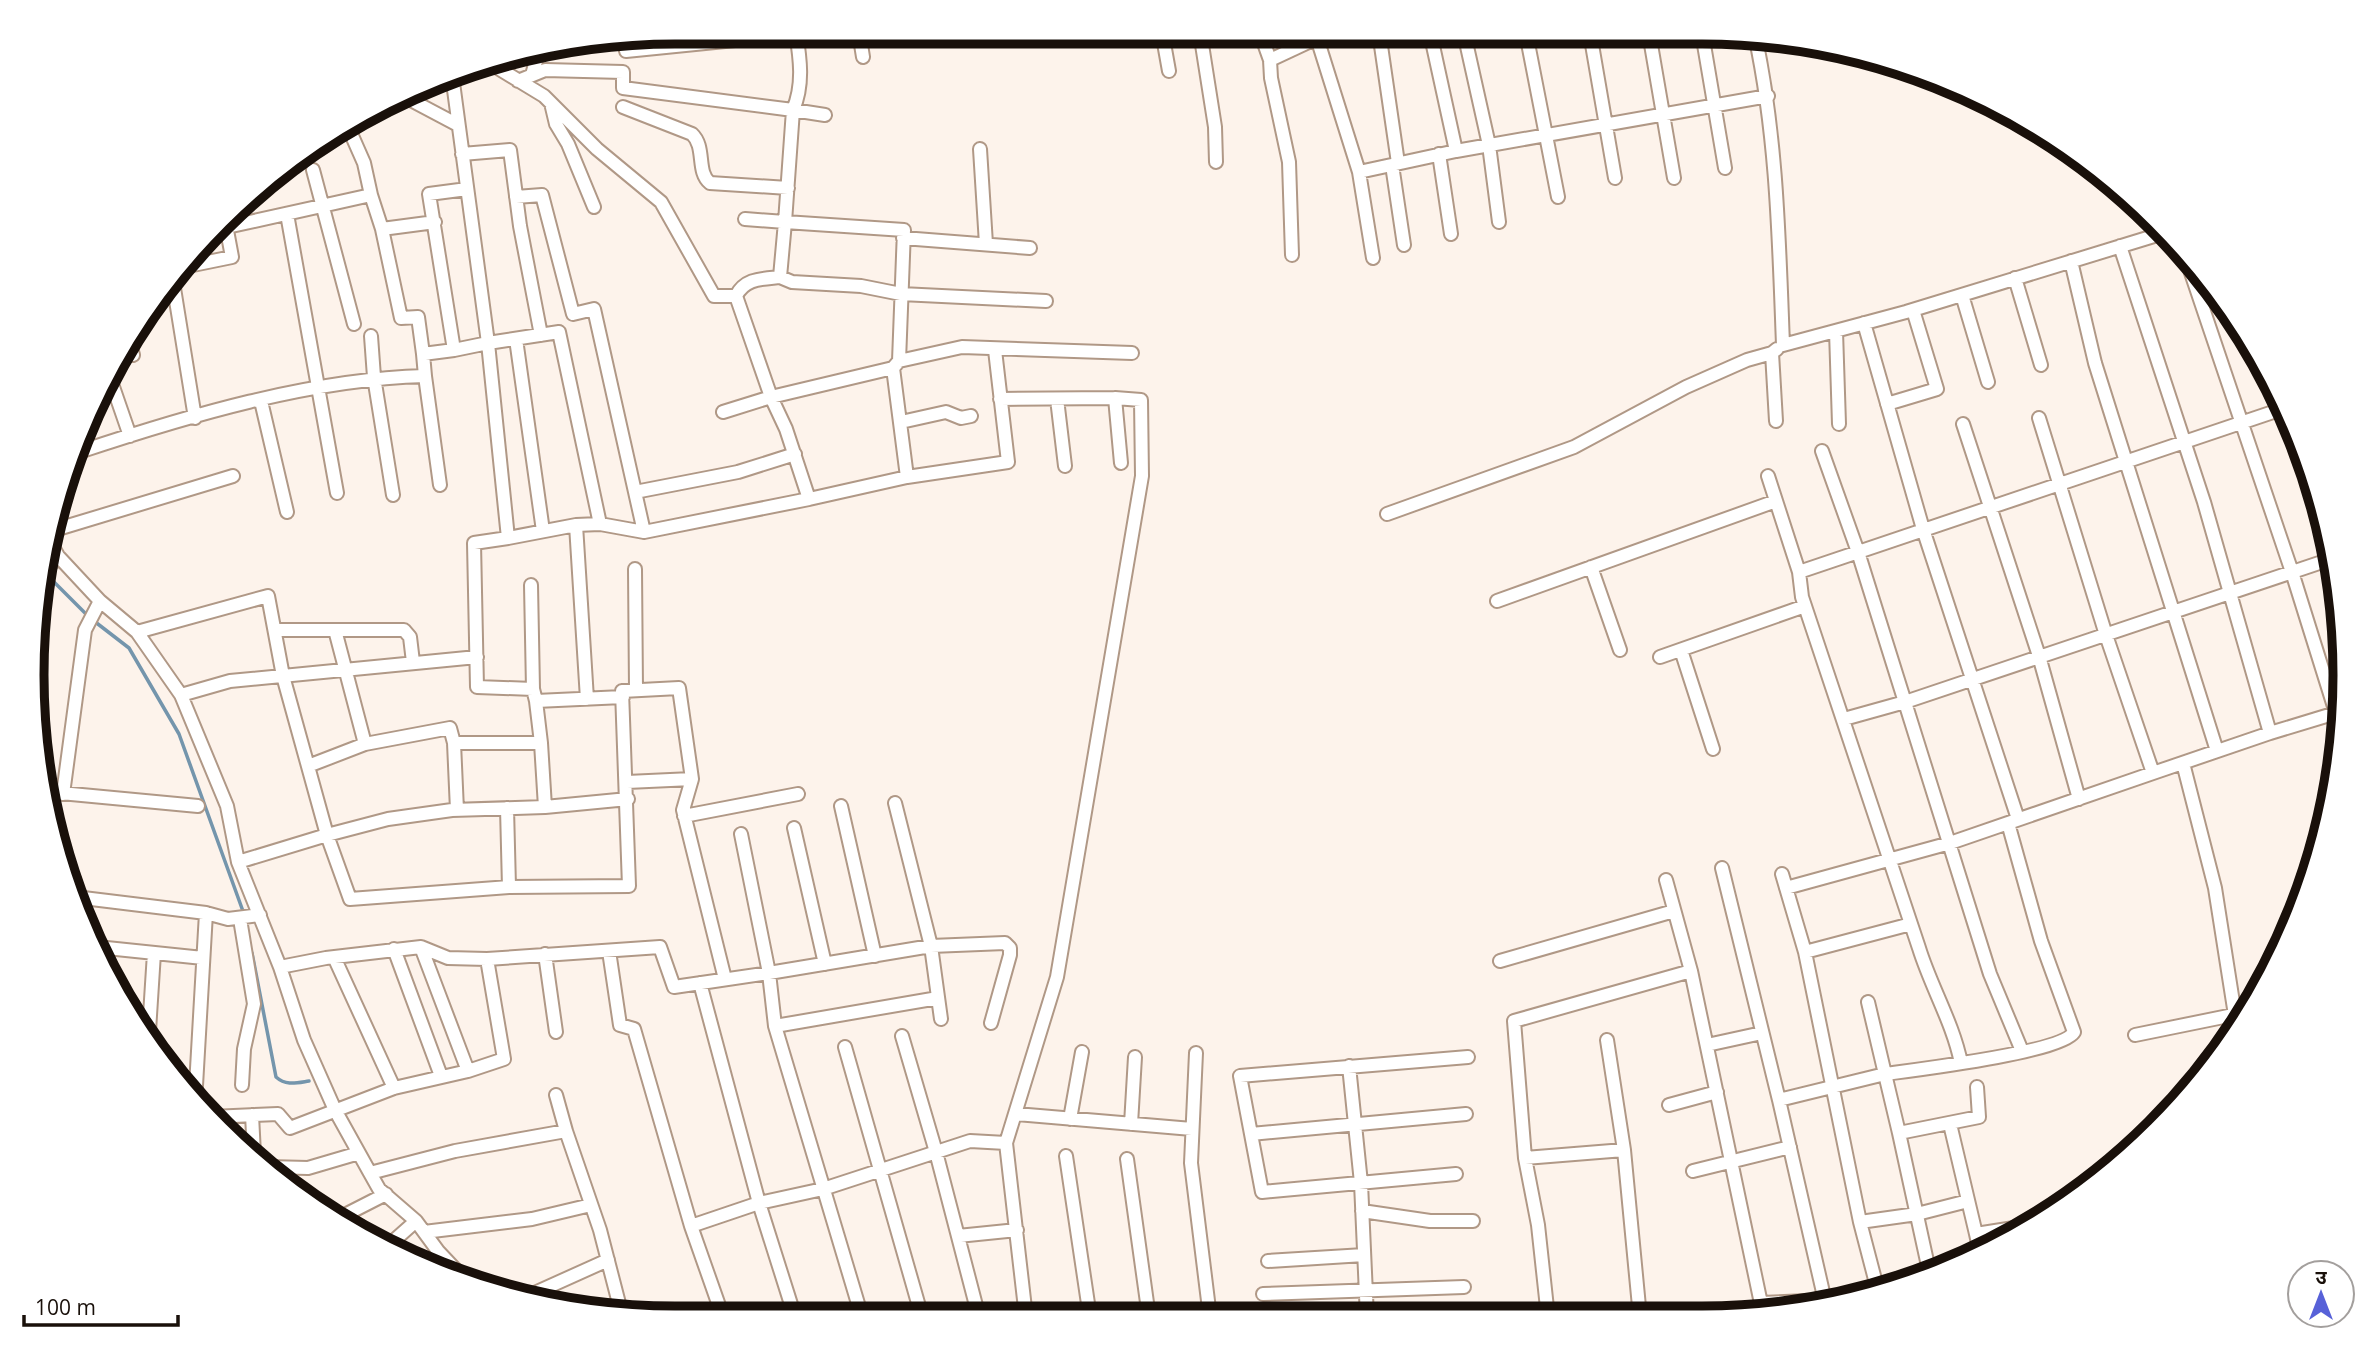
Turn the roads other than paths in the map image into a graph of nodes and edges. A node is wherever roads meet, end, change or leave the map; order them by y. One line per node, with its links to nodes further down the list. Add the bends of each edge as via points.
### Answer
1 (690, 44): 17 (street)
2 (798, 44): 33 (street, via 799,96)
3 (861, 44): 19 (street)
4 (1164, 44): 23 (street)
5 (1202, 44): 45 (street)
6 (1264, 44): 21 (street)
7 (1300, 44): 21 (street)
8 (1320, 44): 49 (street)
9 (1380, 44): 46 (street)
10 (1432, 44): 42 (street)
11 (1466, 44): 40 (street)
12 (1528, 44): 39 (street)
13 (1592, 44): 37 (street)
14 (1652, 44): 35 (street)
15 (1705, 44): 31 (street)
16 (624, 46): 17 (street); 24 (street)
17 (679, 46)
18 (1757, 46): 28 (street)
19 (863, 57)
20 (536, 60): 25 (street)
21 (1270, 60): 74 (street, via 1289,162)
22 (499, 69): 26 (street)
23 (1169, 71)
24 (623, 72): 25 (street, via 545,70); 33 (street, via 623,88)
25 (532, 75): 26 (street)
26 (518, 80): 30 (street)
27 (453, 84): 36 (street)
28 (1768, 96): 31 (street); 94 (street, via 1778,201)
29 (413, 101): 36 (street)
30 (551, 103): 57 (street); 84 (street, via 661,202 714,296)
31 (1715, 106): 35 (street); 47 (street)
32 (623, 107): 52 (street, via 692,134 710,183)
33 (793, 110): 34 (street); 52 (street)
34 (825, 115)
35 (1665, 116): 37 (street); 51 (street)
36 (458, 125): 43 (street)
37 (1607, 126): 39 (street); 50 (street)
38 (351, 133): 54 (street)
39 (1546, 136): 40 (street); 56 (street)
40 (1489, 145): 42 (street); 63 (street)
41 (979, 149): 70 (street)
42 (1456, 151): 44 (street)
43 (462, 154): 53 (street); 55 (street, via 510,150)
44 (1439, 154): 46 (street); 67 (street)
45 (1216, 162)
46 (1395, 164): 49 (street); 71 (street)
47 (1725, 168)
48 (313, 170): 58 (street)
49 (1359, 172): 75 (street)
50 (1615, 178)
51 (1674, 178)
52 (788, 188): 62 (street)
53 (467, 189): 61 (street, via 429,194); 93 (street)
54 (371, 195): 58 (street); 65 (street)
55 (516, 197): 90 (street); 135 (street, via 542,195 573,314 594,309)
56 (1558, 197)
57 (594, 207)
58 (323, 208): 59 (street); 88 (street)
59 (287, 214): 64 (street); 104 (street)
60 (745, 219): 62 (street)
61 (435, 222): 65 (street); 95 (street)
62 (785, 222): 69 (street, via 904,230); 78 (street)
63 (1499, 222)
64 (234, 224)
65 (382, 229): 98 (street, via 401,318 418,317)
66 (227, 231): 77 (street, via 233,257)
67 (1451, 234)
68 (2154, 236): 72 (street)
69 (903, 238): 70 (street); 82 (street)
70 (986, 244): 73 (street)
71 (1404, 245)
72 (2120, 246): 76 (street); 123 (street)
73 (1030, 248)
74 (1292, 255)
75 (1373, 258)
76 (2071, 261): 79 (street); 127 (street)
77 (196, 264)
78 (780, 277): 82 (street); 84 (street, via 754,279)
79 (2015, 278): 83 (street); 100 (street)
80 (2193, 279): 121 (street)
81 (174, 291): 115 (street)
82 (901, 295): 85 (street); 99 (street)
83 (1962, 295): 86 (street); 103 (street)
84 (736, 296): 106 (street)
85 (1046, 301)
86 (1913, 310): 87 (street); 111 (street, via 1937,389)
87 (1864, 323): 89 (street); 111 (street)
88 (354, 324)
89 (1836, 331): 94 (street); 119 (street)
90 (541, 335): 92 (street); 143 (street, via 559,332)
91 (371, 336): 102 (street)
92 (516, 339): 93 (street); 147 (street)
93 (488, 343): 95 (street); 149 (street)
94 (1777, 349): 117 (street); 142 (street, via 1686,387 1574,447)
95 (454, 350): 98 (street)
96 (995, 351): 97 (street); 99 (street, via 962,347); 108 (street)
97 (1132, 353)
98 (423, 354): 101 (street)
99 (896, 364): 106 (street); 118 (street)
100 (2041, 365)
101 (425, 376): 102 (street); 134 (street)
102 (374, 377): 104 (street); 137 (street)
103 (1988, 382)
104 (319, 386): 110 (street); 136 (street)
105 (113, 388): 122 (street)
106 (771, 397): 112 (street); 126 (street)
107 (1115, 398): 109 (street); 128 (street); 280 (street, via 1141,400 1142,476 1057,977)
108 (1000, 399): 109 (street); 132 (street, via 1009,462)
109 (1057, 399): 129 (street)
110 (261, 401): 115 (street); 141 (street)
111 (1887, 404): 146 (street)
112 (723, 412)
113 (2275, 412): 121 (street)
114 (971, 416): 118 (street, via 961,418 946,412)
115 (195, 418): 122 (street)
116 (2039, 418): 133 (street)
117 (1776, 421)
118 (901, 422): 132 (street)
119 (1839, 424)
120 (1963, 424): 140 (street)
121 (2242, 424): 123 (street); 158 (street)
122 (130, 436): 124 (street)
123 (2186, 443): 127 (street); 160 (street)
124 (85, 450)
125 (1822, 451): 151 (street)
126 (795, 454): 135 (street, via 738,472); 138 (street)
127 (2124, 462): 133 (street); 164 (street)
128 (1121, 463)
129 (1065, 466)
130 (233, 476): 145 (street)
131 (1768, 476): 139 (street)
132 (907, 477): 138 (street)
133 (2060, 483): 140 (street); 168 (street)
134 (440, 485)
135 (635, 492): 148 (street)
136 (337, 493)
137 (393, 495)
138 (808, 499): 148 (street)
139 (1776, 501): 155 (street); 157 (street)
140 (1991, 506): 146 (street); 171 (street)
141 (287, 512)
142 (1387, 514)
143 (600, 524): 144 (street); 148 (street)
144 (576, 525): 147 (street); 183 (street)
145 (61, 528)
146 (1923, 529): 151 (street); 177 (street)
147 (543, 531): 149 (street)
148 (643, 532)
149 (508, 538): 172 (street, via 474,543)
150 (56, 552): 152 (street)
151 (1858, 552): 157 (street); 184 (street)
152 (58, 556): 153 (street); 162 (street)
153 (55, 560)
154 (2323, 562): 158 (street)
155 (1591, 567): 161 (street); 169 (street)
156 (635, 569): 178 (street)
157 (1799, 572): 163 (street)
158 (2292, 572): 160 (street); 179 (street)
159 (531, 585): 181 (street)
160 (2231, 592): 164 (street); 187 (street)
161 (1497, 601)
162 (97, 606): 167 (street); 198 (street, via 85,630)
163 (1805, 606): 170 (street); 186 (street)
164 (2174, 611): 168 (street); 192 (street)
165 (335, 629): 166 (street); 174 (street, via 404,630 410,637); 175 (street)
166 (275, 630): 167 (street, via 268,596); 176 (street)
167 (136, 632): 180 (street)
168 (2106, 635): 171 (street); 195 (street)
169 (1620, 650)
170 (1681, 650): 173 (street); 191 (street)
171 (2039, 656): 177 (street); 201 (street)
172 (477, 657): 174 (street); 181 (street, via 477,687)
173 (1660, 657)
174 (413, 662): 175 (street)
175 (345, 670): 176 (street); 190 (street)
176 (283, 676): 180 (street, via 230,681); 194 (street)
177 (1972, 678): 184 (street); 209 (street)
178 (636, 690): 182 (street, via 622,691); 196 (street, via 679,688)
179 (2333, 693)
180 (181, 695): 215 (street, via 227,806)
181 (535, 695): 183 (street); 189 (street)
182 (623, 697): 183 (street); 197 (street)
183 (587, 699)
184 (1905, 702): 186 (street); 213 (street)
185 (2332, 714): 187 (street)
186 (1844, 719): 214 (street)
187 (2270, 733): 192 (street)
188 (454, 743): 189 (street); 190 (street, via 450,728); 207 (street)
189 (541, 743): 205 (street)
190 (365, 744): 194 (street)
191 (1713, 749)
192 (2217, 751): 193 (street)
193 (2183, 762): 195 (street); 248 (street, via 2215,888)
194 (308, 766): 212 (street)
195 (2152, 773): 201 (street)
196 (692, 779): 197 (street); 208 (street)
197 (627, 782): 200 (street)
198 (57, 793): 203 (street)
199 (798, 794): 208 (street)
200 (628, 799): 205 (street); 219 (street, via 629,886)
201 (2079, 799): 209 (street)
202 (895, 803): 227 (street)
203 (198, 806)
204 (841, 806): 235 (street)
205 (545, 807): 206 (street)
206 (507, 808): 207 (street); 219 (street)
207 (457, 810): 212 (street)
208 (684, 816): 244 (street)
209 (2013, 821): 213 (street); 260 (street, via 2041,942 2074,1026 2071,1038)
210 (794, 828): 240 (street)
211 (741, 834): 243 (street)
212 (327, 835): 215 (street); 219 (street, via 350,900)
213 (1950, 843): 214 (street); 260 (street, via 1990,974)
214 (1890, 859): 220 (street); 226 (street)
215 (238, 862): 224 (street)
216 (1723, 868): 254 (street)
217 (1782, 874): 220 (street)
218 (1666, 880): 222 (street)
219 (509, 887)
220 (1786, 888): 232 (street)
221 (85, 898): 223 (street)
222 (1674, 911): 239 (street); 242 (street)
223 (206, 913): 225 (street); 237 (street)
224 (260, 915): 225 (street); 241 (street)
225 (240, 919): 270 (street, via 254,1004)
226 (1911, 924): 232 (street); 265 (street)
227 (931, 946): 235 (street); 246 (street); 250 (street, via 998,942 1010,948)
228 (421, 947): 230 (street); 238 (street, via 448,958); 267 (street)
229 (106, 948): 233 (street)
230 (394, 949): 236 (street); 269 (street)
231 (609, 951): 234 (street); 245 (street, via 660,947 674,987); 318 (street, via 620,1025 634,1029)
232 (1805, 952): 272 (street)
233 (154, 953): 237 (street); 251 (street)
234 (545, 954): 238 (street); 253 (street)
235 (875, 956): 240 (street)
236 (334, 957): 241 (street); 274 (street)
237 (203, 958): 271 (street)
238 (487, 959): 267 (street, via 504,1059)
239 (1500, 961)
240 (825, 964): 243 (street)
241 (280, 967): 279 (street, via 304,1040)
242 (1691, 971): 258 (street); 299 (street, via 1514,1021)
243 (769, 973): 244 (street); 252 (street)
244 (724, 979): 245 (street)
245 (700, 983): 311 (street)
246 (938, 998): 249 (street); 252 (street)
247 (1868, 1002): 268 (street)
248 (2235, 1014): 255 (street)
249 (941, 1019)
250 (991, 1023)
251 (149, 1025)
252 (775, 1026): 308 (street)
253 (556, 1032)
254 (1762, 1033): 258 (street); 277 (street)
255 (2135, 1035)
256 (902, 1036): 296 (street)
257 (1607, 1040): 295 (street)
258 (1707, 1045): 275 (street)
259 (845, 1047): 303 (street)
260 (2022, 1051): 265 (street)
261 (1082, 1052): 284 (street)
262 (1196, 1053): 288 (street)
263 (1135, 1056): 285 (street)
264 (1468, 1057): 266 (street)
265 (1961, 1063): 268 (street)
266 (1349, 1066): 287 (street); 291 (street, via 1240,1076)
267 (468, 1070): 269 (street)
268 (1885, 1074): 272 (street); 290 (street)
269 (441, 1076): 274 (street)
270 (242, 1085)
271 (196, 1086)
272 (1834, 1087): 277 (street); 317 (street)
273 (1977, 1087): 286 (street, via 1979,1117)
274 (394, 1088): 279 (street)
275 (1717, 1092): 278 (street); 301 (street)
276 (556, 1095): 289 (street)
277 (1779, 1100): 294 (street)
278 (1669, 1105)
279 (335, 1110): 282 (street, via 290,1128 278,1114); 297 (street)
280 (1016, 1114): 284 (street); 292 (street)
281 (1466, 1114): 287 (street)
282 (252, 1115): 283 (street); 293 (street)
283 (224, 1116)
284 (1070, 1119): 285 (street)
285 (1131, 1124): 288 (street)
286 (1950, 1124): 290 (street); 310 (street)
287 (1355, 1125): 291 (street); 307 (street)
288 (1192, 1129): 347 (street, via 1191,1163)
289 (566, 1131): 305 (street, via 455,1151); 312 (street)
290 (1899, 1133): 314 (street)
291 (1251, 1134): 307 (street, via 1262,1192)
292 (1006, 1143): 296 (street, via 970,1141); 320 (street)
293 (254, 1145)
294 (1790, 1147): 301 (street); 336 (street)
295 (1624, 1150): 299 (street); 350 (street)
296 (936, 1152): 303 (street); 323 (street)
297 (359, 1153): 302 (street, via 308,1168); 305 (street)
298 (1066, 1156): 345 (street)
299 (1525, 1158): 349 (street)
300 (1127, 1159): 346 (street)
301 (1732, 1162): 304 (street); 337 (street)
302 (280, 1167)
303 (881, 1170): 308 (street); 342 (street)
304 (1693, 1171)
305 (370, 1173): 309 (street)
306 (1456, 1174): 307 (street)
307 (1361, 1183): 313 (street)
308 (823, 1189): 311 (street); 341 (street)
309 (386, 1195): 315 (street); 319 (street)
310 (1968, 1201): 314 (street); 322 (street)
311 (759, 1203): 318 (street); 340 (street)
312 (591, 1205): 319 (street, via 533,1219); 327 (street)
313 (1362, 1211): 316 (street, via 1430,1221); 326 (street)
314 (1917, 1213): 317 (street); 329 (street)
315 (348, 1215)
316 (1473, 1221)
317 (1860, 1222): 331 (street)
318 (691, 1226): 339 (street)
319 (420, 1227): 324 (street); 330 (street)
320 (1017, 1230): 323 (street); 344 (street)
321 (2003, 1230): 322 (street)
322 (1976, 1234): 325 (street)
323 (958, 1236): 343 (street)
324 (396, 1241)
325 (1978, 1242)
326 (1364, 1255): 328 (street); 334 (street)
327 (608, 1260): 333 (street); 338 (street)
328 (1268, 1261)
329 (1928, 1264)
330 (454, 1266)
331 (1876, 1282)
332 (1464, 1287): 334 (street)
333 (540, 1291)
334 (1366, 1291): 335 (street); 348 (street)
335 (1263, 1294)
336 (1826, 1294)
337 (1761, 1303)
338 (619, 1304)
339 (719, 1306)
340 (792, 1306)
341 (859, 1306)
342 (919, 1306)
343 (976, 1306)
344 (1025, 1306)
345 (1088, 1306)
346 (1147, 1306)
347 (1209, 1306)
348 (1367, 1306)
349 (1547, 1306)
350 (1639, 1306)

